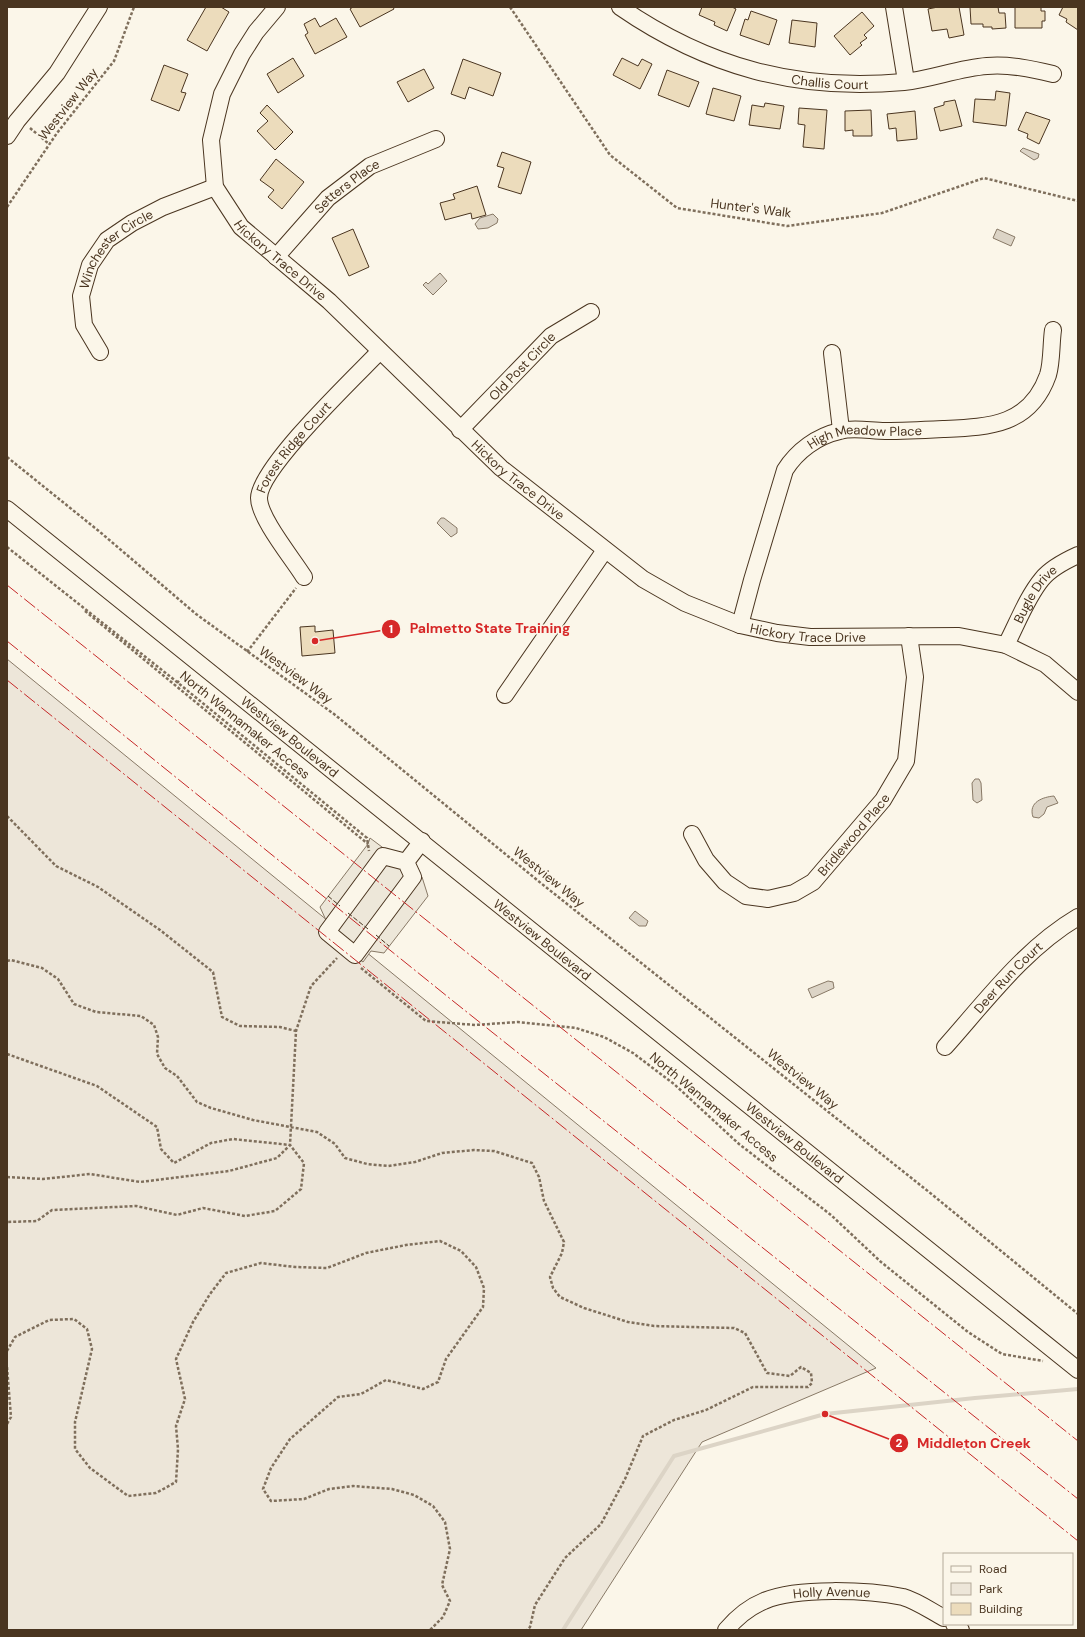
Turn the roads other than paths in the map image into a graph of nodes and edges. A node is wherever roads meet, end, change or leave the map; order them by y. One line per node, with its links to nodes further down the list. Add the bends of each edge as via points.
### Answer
1 (99, 7): 7 (street, via 57,73)
2 (277, 7): 10 (street, Hickory Trace Drive, via 242,54 222,94 211,140)
3 (620, 7): 6 (street, Challis Court, via 667,37 720,61 766,74 806,81 862,84)
4 (894, 7): 6 (street)
5 (1053, 74): 6 (street, Challis Court, via 1028,68 988,66)
6 (906, 81)
7 (18, 120): 8 (street)
8 (7, 136)
9 (436, 139): 11 (street, Setters Place, via 370,166 328,198)
10 (215, 187): 11 (street, Hickory Trace Drive, via 241,227); 15 (street, Winchester Circle, via 163,207 107,240 90,265 81,296 84,325)
11 (276, 257): 14 (street, Hickory Trace Drive, via 329,301)
12 (590, 312): 17 (street, Old Post Circle, via 551,336)
13 (1053, 330): 18 (street, High Meadow Place, via 1048,374 1038,394 1022,412 1005,422 986,426 938,429)
14 (380, 351): 17 (street, Hickory Trace Drive); 22 (street, Forest Ridge Court, via 292,444 265,479 259,498 264,517)
15 (100, 352)
16 (832, 354): 18 (street)
17 (460, 430): 20 (street, Hickory Trace Drive, via 501,468)
18 (841, 430): 23 (street, High Meadow Place, via 815,440 793,457 785,470)
19 (7, 509): 29 (street, Westview Boulevard)
20 (605, 550): 23 (street, Hickory Trace Drive, via 643,579 685,603); 27 (street)
21 (1078, 555): 25 (street, Bugle Drive, via 1042,579)
22 (304, 577)
23 (740, 625): 24 (street, Hickory Trace Drive, via 810,637)
24 (909, 636): 25 (street, Hickory Trace Drive, via 959,636); 28 (street, Bridlewood Place, via 915,677 906,761 883,800 813,882 794,893 768,899 746,896 725,882 706,860)
25 (1006, 645): 26 (street, Hickory Trace Drive, via 1045,664)
26 (1078, 692)
27 (505, 695)
28 (692, 834)
29 (422, 841): 30 (street); 33 (street, Westview Boulevard)
30 (406, 862): 30 (street, via 383,856 327,932 355,955 413,877)
31 (1078, 917): 32 (street, Deer Run Court, via 1026,956)
32 (945, 1047)
33 (1078, 1370)
34 (943, 1618): 35 (street, Holly Avenue, via 904,1598 848,1591 803,1592 765,1600 739,1615)
35 (726, 1630)

